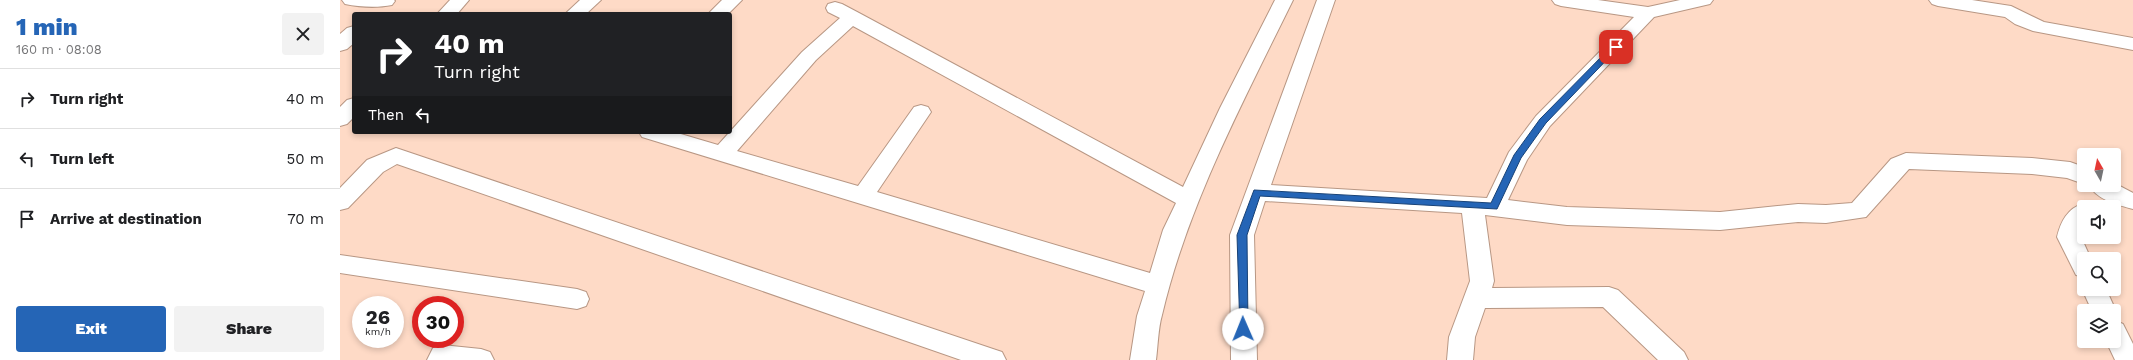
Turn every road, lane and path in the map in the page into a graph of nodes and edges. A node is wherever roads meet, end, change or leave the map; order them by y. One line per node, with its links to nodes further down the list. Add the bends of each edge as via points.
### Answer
1 (351, 0): 10 (street)
2 (460, 0): 13 (street)
3 (592, 0): 14 (street)
4 (733, 0): 15 (street)
5 (1284, 0): 29 (street)
6 (1326, 0): 26 (street)
7 (1561, 0): 16 (street)
8 (1704, 0): 16 (street)
9 (1938, 0): 11 (street)
10 (387, 1): 12 (street)
11 (2008, 6): 18 (street, via 2022,20 2040,27)
12 (375, 12)
13 (448, 12)
14 (577, 12)
15 (719, 12)
16 (1648, 13): 32 (street, via 1543,121)
17 (352, 34): 19 (street)
18 (2133, 44)
19 (340, 45)
20 (352, 107): 22 (street)
21 (921, 112): 28 (street)
22 (340, 119)
23 (657, 134): 24 (street)
24 (722, 154): 28 (street); 29 (street, via 844,13)
25 (2077, 173): 32 (street, via 2032,166 1906,161 1899,165 1858,211 1798,213 1720,221 1567,216)
26 (1257, 192): 32 (street); 45 (street, via 1242,235)
27 (2116, 193): 30 (street)
28 (863, 196): 36 (street)
29 (1188, 200): 36 (street, via 1175,230)
30 (2104, 200)
31 (340, 202): 43 (street, via 375,166 396,156)
32 (1483, 206): 37 (street, via 1482,281)
33 (2077, 218): 34 (street, via 2072,223 2069,236)
34 (2077, 253)
35 (340, 264): 38 (street)
36 (1158, 285): 44 (street, via 1149,316)
37 (1476, 298): 46 (street, via 1462,337); 47 (street, via 1610,297)
38 (577, 299)
39 (2121, 346): 40 (street)
40 (2125, 354)
41 (440, 360): 42 (street, via 442,356)
42 (481, 360)
43 (993, 360)
44 (1143, 360)
45 (1244, 360)
46 (1460, 360)
47 (1675, 360)

